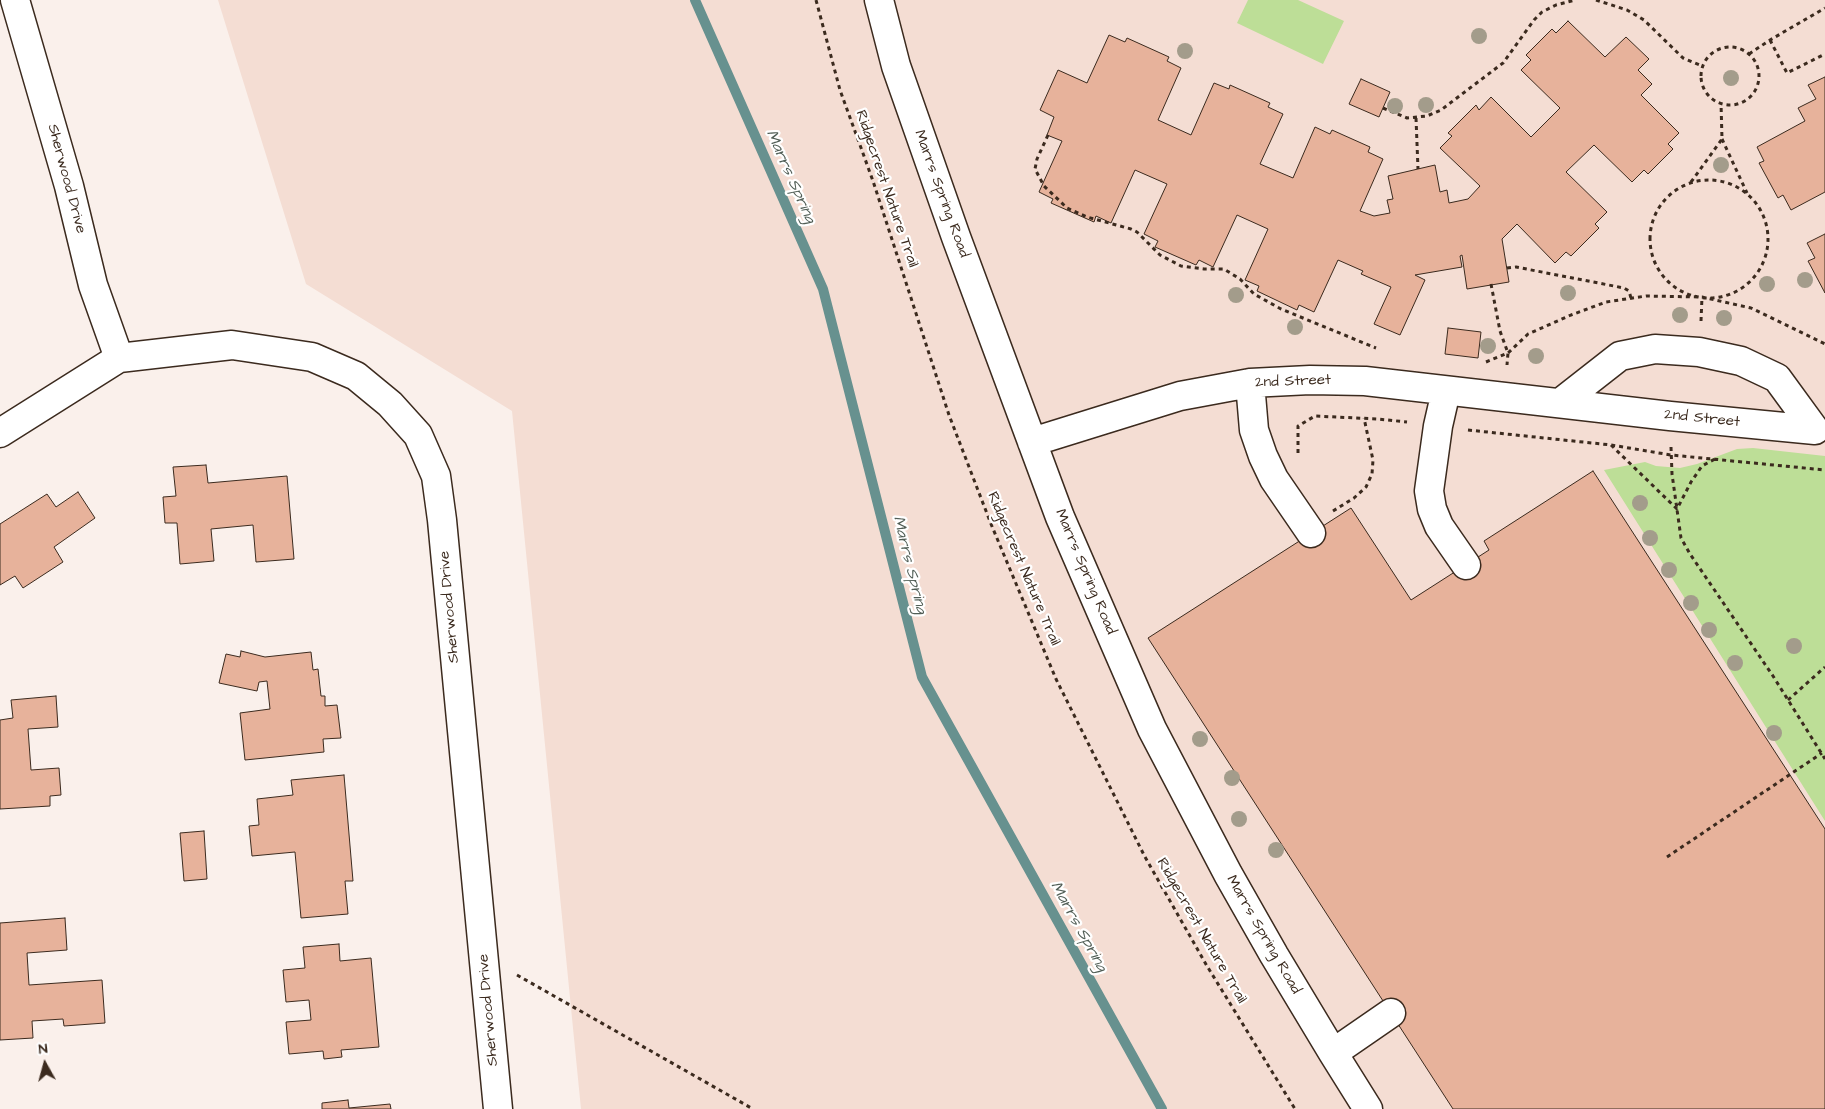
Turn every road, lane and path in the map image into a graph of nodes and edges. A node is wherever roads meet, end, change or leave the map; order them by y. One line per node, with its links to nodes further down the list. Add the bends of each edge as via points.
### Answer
1 (15, 0): 26 (street, Sherwood Drive, via 69,186 93,286)
2 (816, 0): 56 (path, Ridgecrest Nature Trail, via 840,90 949,414 1056,678 1145,857)
3 (879, 0): 36 (street, Marrs Spring Road, via 902,84)
4 (1576, 0): 13 (path, via 1542,12 1504,62 1442,110)
5 (1596, 0): 10 (path, via 1644,20 1683,58)
6 (1825, 8): 7 (path)
7 (1770, 40): 8 (path); 9 (path, via 1787,73)
8 (1749, 54): 10 (path, via 1740,49 1722,48 1706,58); 11 (path, via 1759,71 1755,90 1741,103)
9 (1825, 54)
10 (1702, 66): 11 (path, via 1702,84 1706,93)
11 (1721, 103): 15 (path)
12 (1383, 108): 13 (path, via 1407,118)
13 (1416, 118): 16 (path)
14 (1048, 135): 24 (path, via 1035,169 1044,186 1067,208 1137,232 1160,255 1181,266 1224,269 1240,279 1254,294 1281,309)
15 (1722, 139): 17 (path); 18 (path)
16 (1418, 169)
17 (1691, 183): 18 (path, via 1716,181 1730,184); 21 (path, via 1674,191 1661,205 1652,221 1649,240 1653,259 1662,276 1676,288)
18 (1747, 194): 21 (path, via 1760,209 1767,228 1768,248 1761,267 1748,283 1732,293)
19 (1507, 268): 22 (path, via 1516,266 1624,288)
20 (1491, 284): 25 (path, via 1500,331)
21 (1702, 297): 22 (path); 23 (path, via 1751,308)
22 (1631, 298): 25 (path, via 1606,302 1570,315 1528,334)
23 (1825, 344)
24 (1384, 352)
25 (1508, 353): 27 (path)
26 (120, 358): 35 (street, Sherwood Drive); 51 (street, Sherwood Drive, via 232,345 312,357 356,376 390,404 418,435 436,476 442,520)
27 (1484, 363)
28 (1250, 383): 29 (street, 2nd Street, via 1365,381); 36 (street, 2nd Street, via 1180,396); 44 (street, via 1254,430 1263,456 1274,479)
29 (1446, 391): 30 (street, 2nd Street); 33 (street)
30 (1560, 402): 31 (street, 2nd Street); 34 (street, 2nd Street, via 1620,356 1655,348 1699,352 1741,361 1778,378)
31 (1670, 416): 34 (street, 2nd Street); 38 (path)
32 (1364, 418): 33 (path); 40 (path, via 1315,416 1298,426); 43 (path, via 1373,460 1372,474 1354,498)
33 (1438, 426): 37 (path); 45 (street, via 1429,491 1432,509 1439,526)
34 (1820, 431)
35 (0, 433)
36 (1032, 442): 53 (street, Marrs Spring Road, via 1060,517 1152,729 1232,882)
37 (1611, 445): 38 (path); 42 (path)
38 (1672, 455): 39 (path); 42 (path)
39 (1715, 459): 41 (path); 42 (path, via 1702,466)
40 (1298, 462)
41 (1825, 470)
42 (1677, 509): 47 (path, via 1681,538 1690,554)
43 (1331, 513)
44 (1310, 533)
45 (1466, 565)
46 (1825, 667): 47 (path)
47 (1788, 700): 48 (path)
48 (1822, 754): 49 (path); 50 (path)
49 (1825, 758)
50 (1667, 857)
51 (484, 952): 54 (street, Sherwood Drive); 55 (path, via 495,963)
52 (1391, 1013): 53 (street)
53 (1332, 1054): 57 (street, Marrs Spring Road)
54 (498, 1109)
55 (753, 1109)
56 (1295, 1109)
57 (1368, 1109)

